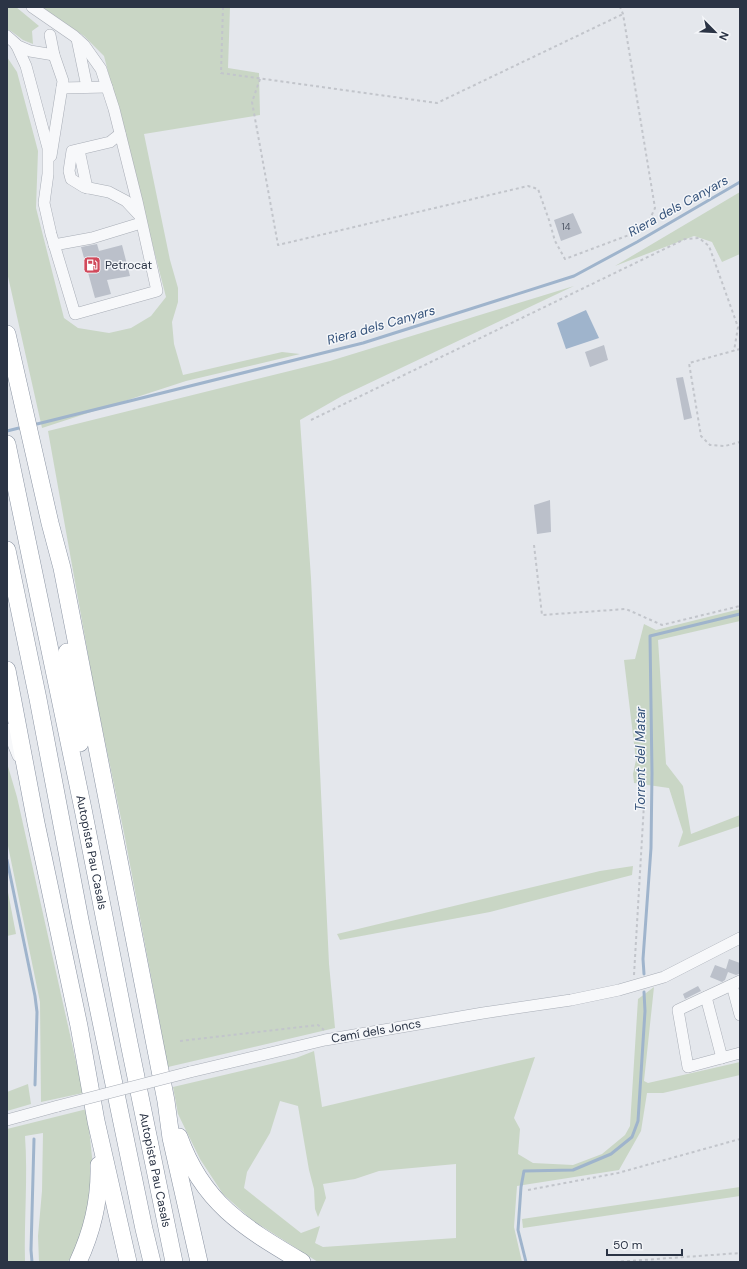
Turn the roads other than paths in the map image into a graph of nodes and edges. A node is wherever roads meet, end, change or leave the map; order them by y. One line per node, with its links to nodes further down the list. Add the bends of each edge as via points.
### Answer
1 (32, 7): 4 (street)
2 (50, 35): 6 (street)
3 (7, 36): 5 (street)
4 (77, 39): 7 (street); 8 (street, via 84,44 101,69)
5 (16, 45): 6 (street, via 30,51); 11 (street, via 26,66 48,148)
6 (54, 54): 9 (street, via 63,81)
7 (87, 87): 8 (street); 9 (street)
8 (107, 87): 10 (street)
9 (62, 88): 11 (street)
10 (120, 134): 12 (street); 12 (street, via 110,142 72,151 69,170 71,179 84,187 109,192 126,201)
11 (48, 174): 13 (street, via 44,203)
12 (141, 220): 13 (street, via 92,238); 13 (street, via 157,291 75,314)
13 (54, 245)
14 (7, 334): 16 (highway)
15 (7, 444): 23 (highway, Autopista Pau Casals)
16 (50, 523): 23 (highway, via 85,774); 30 (highway, via 64,576)
17 (7, 550): 20 (highway, Autopista Pau Casals)
18 (7, 602): 20 (highway)
19 (7, 670): 22 (highway)
20 (38, 699): 35 (highway, Autopista Pau Casals, via 80,920)
21 (7, 729): 22 (street)
22 (26, 770): 32 (highway)
23 (83, 809): 36 (highway, Autopista Pau Casals)
24 (740, 938): 31 (street, Camí dels Joncs, bridge, via 664,977 618,990 571,1000 334,1038 190,1072)
25 (736, 983): 26 (street); 27 (street)
26 (706, 997): 29 (street); 29 (street, via 678,1010 688,1067)
27 (740, 1015)
28 (740, 1053): 29 (street)
29 (722, 1058)
30 (166, 1101): 37 (highway, via 170,1138); 38 (highway, via 184,1151 201,1183 235,1220)
31 (7, 1120)
32 (96, 1121): 33 (highway, via 99,1178 97,1209); 34 (highway)
33 (78, 1262)
34 (128, 1262)
35 (152, 1262)
36 (174, 1262)
37 (199, 1262)
38 (302, 1262)

